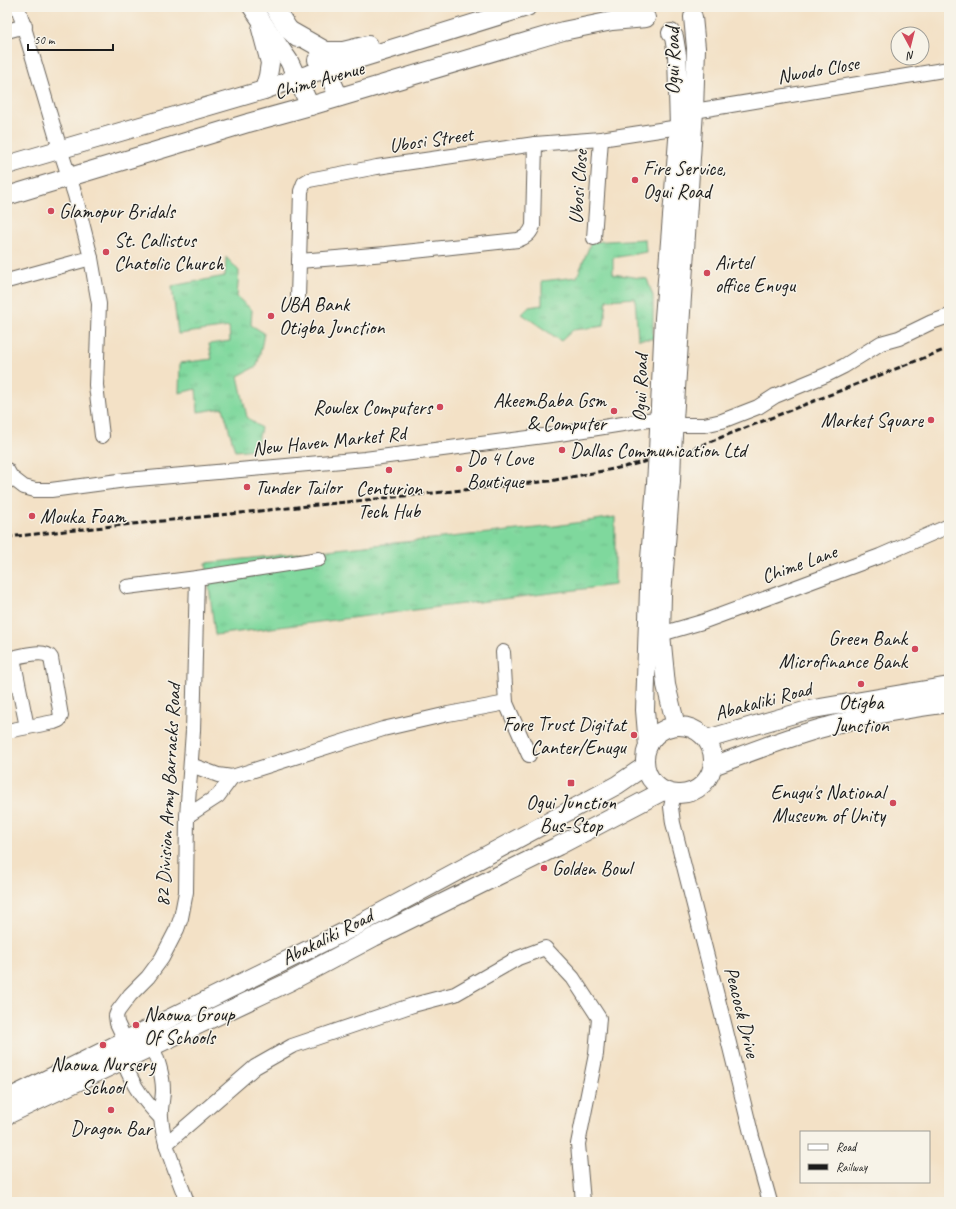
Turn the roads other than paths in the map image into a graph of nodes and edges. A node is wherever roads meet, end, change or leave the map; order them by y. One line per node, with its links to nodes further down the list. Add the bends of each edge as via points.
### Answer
1 (18, 7): 7 (street)
2 (274, 7): 8 (main road)
3 (527, 7): 11 (main road, Chime Avenue)
4 (254, 11): 14 (main road, via 289,61); 15 (main road, via 270,63)
5 (645, 12): 10 (main road, via 651,24); 16 (main road, Chime Avenue, via 563,31)
6 (693, 12): 10 (main road); 18 (main road, Ogui Road, via 696,48)
7 (25, 26): 9 (street); 22 (street)
8 (290, 30): 11 (main road, via 318,47 334,51 402,37); 12 (main road)
9 (7, 31)
10 (671, 33): 18 (main road, Ogui Road, via 674,37)
11 (440, 34): 12 (main road, Chime Avenue)
12 (326, 69): 14 (main road, Chime Avenue); 16 (main road)
13 (949, 69): 18 (street, Nwodo Close)
14 (297, 78): 15 (main road, Chime Avenue); 17 (main road)
15 (264, 90): 22 (main road, Chime Avenue)
16 (339, 97): 17 (main road, Chime Avenue)
17 (310, 106): 24 (main road, Chime Avenue)
18 (686, 110): 19 (main road, Ogui Road); 32 (main road, Ogui Road)
19 (679, 127): 20 (street, Ubosi Street); 32 (main road, Ogui Road)
20 (601, 139): 21 (street, Ubosi Street); 26 (street, Ubosi Close)
21 (535, 144): 28 (street, Ubosi Street, via 309,180 304,183 301,191); 28 (street, via 533,226 526,237 424,250)
22 (60, 149): 23 (main road, Chime Avenue); 24 (street)
23 (7, 165)
24 (69, 177): 25 (main road, Chime Avenue); 27 (street)
25 (7, 196)
26 (594, 238)
27 (91, 258): 29 (street); 34 (street, via 99,304 96,385)
28 (299, 261): 30 (street, Ubosi Street)
29 (7, 281)
30 (298, 298)
31 (949, 316): 33 (street, New Haven Market Rd, via 882,343 826,375 722,421 704,425)
32 (672, 319): 33 (main road, Ogui Road)
33 (668, 422): 35 (street, New Haven Market Rd, via 365,459 134,479 51,490 24,487 11,477); 36 (main road, Ogui Road, bridge)
34 (102, 436)
35 (7, 470)
36 (664, 482): 41 (main road, Ogui Road); 53 (main road, Ogui Road, via 649,583 645,710)
37 (949, 526): 41 (street, Chime Lane, via 880,556 702,622)
38 (319, 559): 39 (street)
39 (197, 578): 40 (street); 55 (street, 82 Division Army Barracks Road)
40 (127, 587)
41 (661, 634): 49 (main road, Ogui Road, via 666,685)
42 (503, 652): 46 (street)
43 (10, 658): 50 (street); 50 (street, via 42,653 51,658 62,716 54,722)
44 (949, 686): 45 (main road, Abakaliki Road)
45 (855, 701): 48 (main road); 52 (main road, Abakaliki Road, via 808,710)
46 (506, 703): 54 (street); 58 (street, via 383,729)
47 (949, 703): 48 (main road, Abakaliki Road)
48 (856, 719): 57 (main road, Abakaliki Road, via 794,736)
49 (676, 726): 52 (main road, via 693,729); 53 (main road, via 662,730)
50 (27, 727): 51 (street)
51 (7, 731)
52 (707, 739): 57 (main road, via 714,757)
53 (648, 746): 56 (main road)
54 (529, 755)
55 (191, 765): 58 (street); 60 (street, 82 Division Army Barracks Road)
56 (645, 766): 59 (main road, via 654,784); 61 (main road, Abakaliki Road, via 617,785 352,928)
57 (713, 766): 59 (main road, via 707,782 701,788 686,794)
58 (232, 778): 60 (street, via 218,796)
59 (668, 792): 62 (main road, Abakaliki Road); 70 (street, Peacock Drive, via 675,833)
60 (188, 816): 63 (street, 82 Division Army Barracks Road, via 186,892 177,929 162,958 118,1011 116,1016)
61 (146, 1030): 62 (street); 63 (main road, Abakaliki Road)
62 (153, 1047): 63 (main road, Abakaliki Road); 66 (street, via 162,1084)
63 (122, 1048): 64 (main road, Abakaliki Road); 65 (main road, Abakaliki Road, via 42,1097); 66 (street, 82 Division Army Barracks Road, via 138,1093)
64 (7, 1099)
65 (7, 1115)
66 (160, 1117): 67 (street)
67 (166, 1144): 68 (street); 69 (street, via 255,1067 292,1046 413,1005 455,994 518,958 545,948 573,978 599,1018 596,1054 578,1144)
68 (187, 1202)
69 (583, 1202)
70 (770, 1202)

